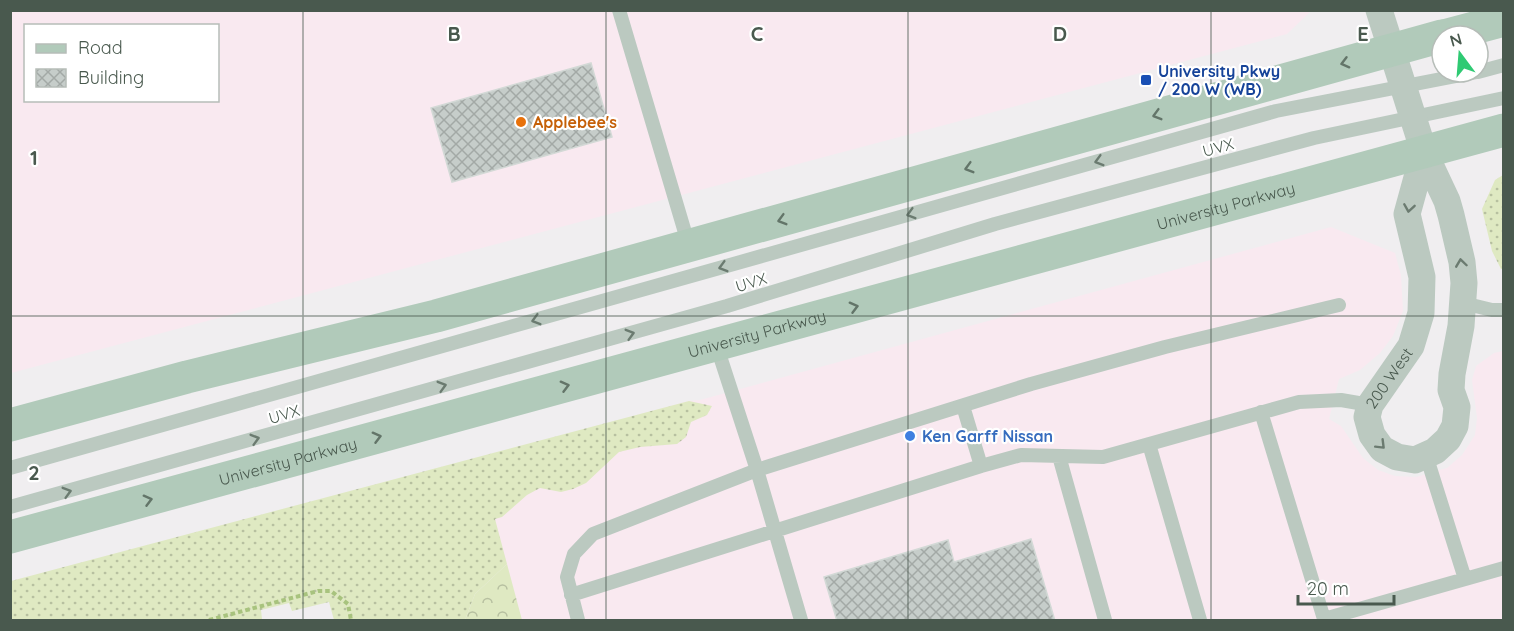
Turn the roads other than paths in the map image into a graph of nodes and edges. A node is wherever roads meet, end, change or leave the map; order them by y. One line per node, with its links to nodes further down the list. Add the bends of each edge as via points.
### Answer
1 (619, 10): 13 (lane)
2 (1379, 10): 6 (street)
3 (1503, 20): 4 (main road)
4 (1488, 24)
5 (1430, 40): 6 (main road)
6 (1391, 51): 8 (street); 13 (main road, one-way to 13)
7 (1430, 81): 8 (lane, UVX)
8 (1402, 87): 10 (street); 26 (lane, UVX, one-way to 26, via 1276,111)
9 (1503, 98): 10 (lane, UVX)
10 (1413, 118): 12 (street); 28 (lane, UVX, one-way to 10, via 716,310 995,224 1314,138)
11 (1503, 130): 12 (main road, University Parkway)
12 (1424, 152): 14 (street, one-way to 12, via 1457,235 1447,201); 17 (main road, University Parkway, one-way to 12); 18 (street, 200 West, one-way to 18, via 1407,214 1422,277 1421,313 1412,346)
13 (689, 246): 21 (main road)
14 (1463, 303): 16 (lane); 23 (street, via 1452,374 1455,426 1448,439)
15 (1338, 305): 19 (lane, via 1154,350)
16 (1503, 310)
17 (716, 344): 27 (lane); 30 (main road, University Parkway, one-way to 17)
18 (1370, 405): 20 (lane, via 1341,400 1299,402); 23 (street, 200 West, one-way to 23, via 1367,417 1372,435 1382,449 1396,457 1415,460)
19 (963, 406): 25 (lane); 27 (lane)
20 (1261, 412): 22 (lane); 32 (lane, via 1324,619)
21 (10, 425)
22 (1149, 444): 24 (lane, via 1104,457); 37 (lane)
23 (1426, 455): 32 (lane)
24 (1059, 456): 25 (lane, via 1021,455); 36 (lane)
25 (981, 466): 29 (lane)
26 (10, 468)
27 (757, 470): 29 (lane); 33 (lane, via 594,534 574,554 567,577)
28 (10, 507)
29 (775, 531): 33 (lane); 35 (lane)
30 (10, 537)
31 (1503, 568): 32 (lane)
32 (1465, 579)
33 (571, 595): 34 (lane)
34 (578, 621)
35 (801, 621)
36 (1106, 621)
37 (1200, 621)

